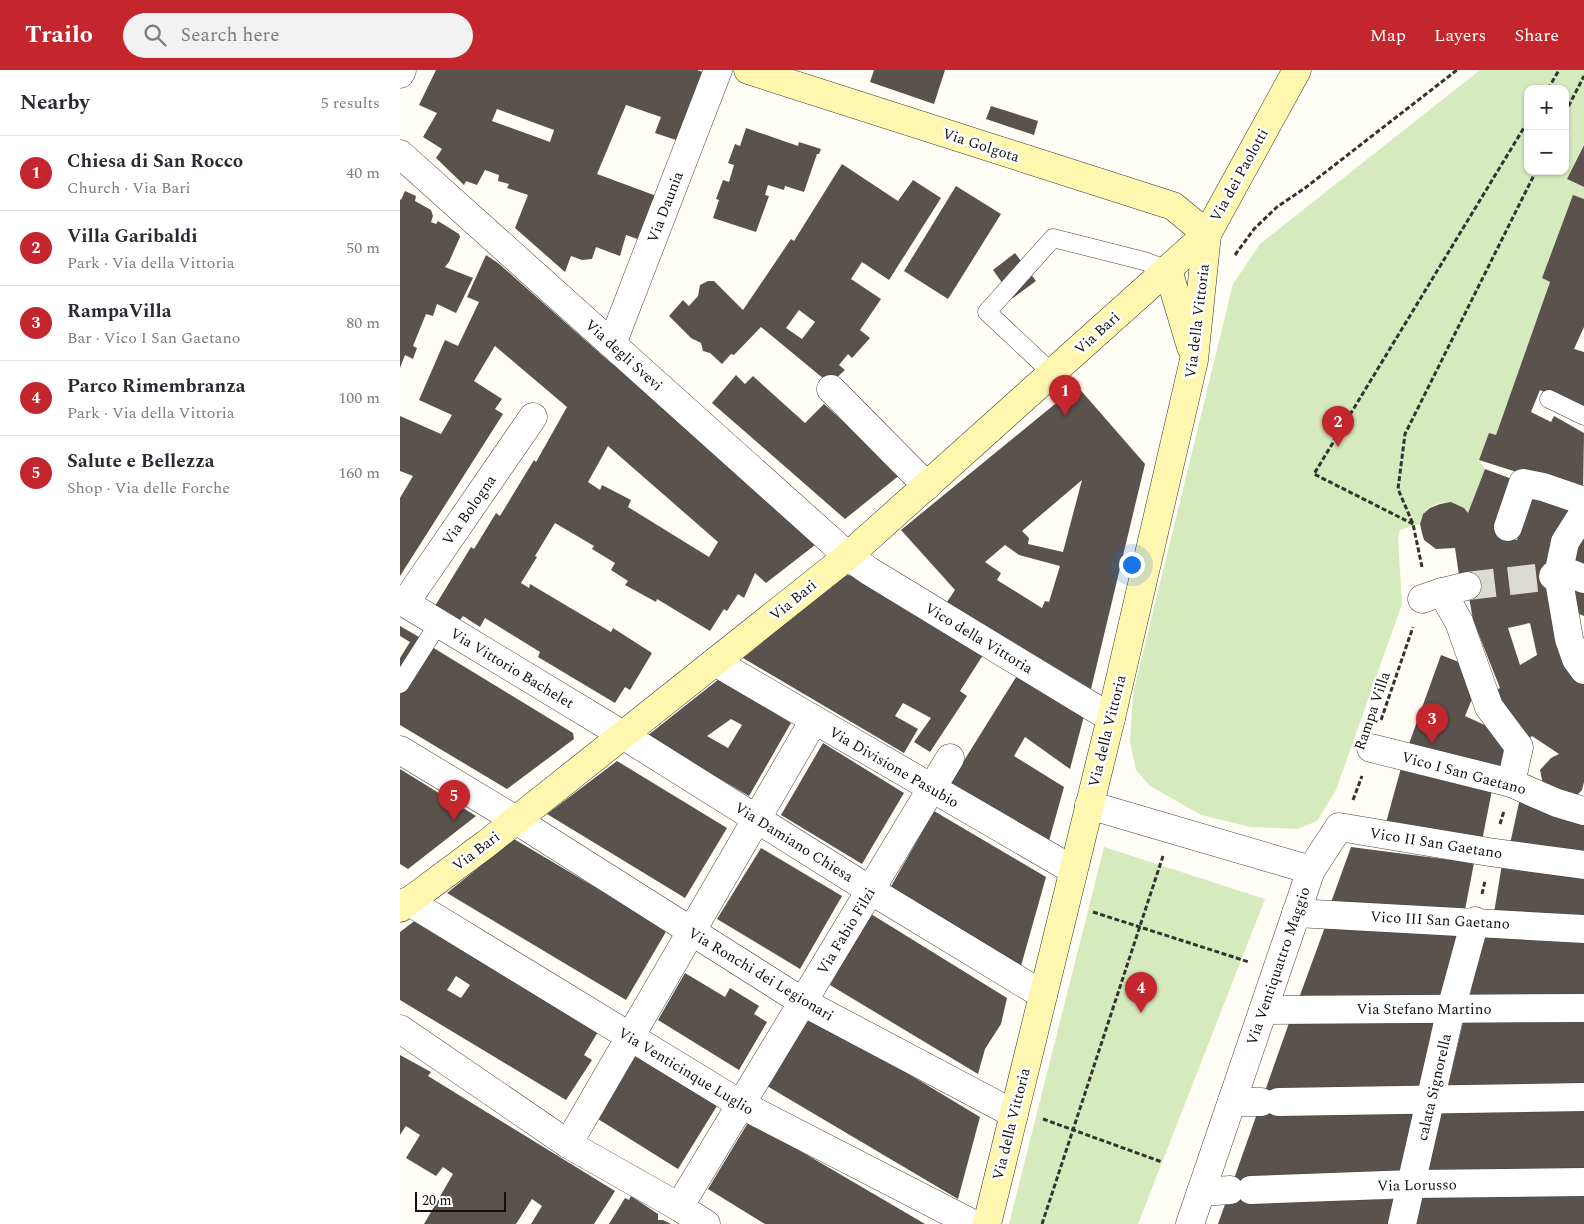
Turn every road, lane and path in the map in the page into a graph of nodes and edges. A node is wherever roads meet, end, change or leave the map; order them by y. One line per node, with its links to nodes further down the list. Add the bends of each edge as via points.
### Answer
1 (402, 70): 7 (street)
2 (718, 70): 17 (street, Via Daunia)
3 (1297, 70): 14 (street, Via dei Paolotti)
4 (1457, 70): 15 (path, via 1277,207 1254,229)
5 (1559, 70): 9 (path)
6 (761, 72): 14 (street, Via Golgota, via 1173,206)
7 (400, 74)
8 (1584, 76): 10 (path)
9 (1550, 85)
10 (1569, 105)
11 (1524, 128): 27 (path, via 1314,474)
12 (400, 154): 17 (street, Via degli Svevi)
13 (1534, 175): 27 (path, Rampa Villa, via 1405,434 1398,489)
14 (1207, 234): 16 (street, Via dei Paolotti); 18 (street, Via della Vittoria)
15 (1232, 259)
16 (1168, 270): 18 (street); 19 (street, Via Bari); 19 (lane, via 1053,238 987,312)
17 (612, 344): 29 (street, Via degli Svevi)
18 (1194, 360): 38 (street, Via della Vittoria)
19 (1052, 373): 24 (street, Via Bari)
20 (831, 389): 24 (street)
21 (1549, 399): 22 (lane)
22 (1584, 416)
23 (533, 417): 32 (street, Via Bologna)
24 (927, 486): 29 (street, Via Bari)
25 (1584, 501): 28 (street, via 1523,482)
26 (1584, 512): 30 (street, via 1565,542)
27 (1413, 524): 31 (path, Rampa Villa, via 1423,568)
28 (1508, 527)
29 (848, 556): 35 (street, Via Bari); 38 (street, Vico della Vittoria)
30 (1565, 577): 33 (street)
31 (1444, 592): 41 (path, Rampa Villa); 44 (street, via 1490,706 1519,746)
32 (402, 602): 34 (street, Via Vittorio Bachelet)
33 (1575, 621): 36 (street, via 1569,638 1576,659)
34 (438, 624): 37 (lane); 40 (street, Via Vittorio Bachelet)
35 (715, 662): 39 (street, Via Divisione Pasubio); 40 (street, Via Bari)
36 (1584, 670)
37 (400, 684)
38 (1111, 718): 46 (street, Via della Vittoria)
39 (814, 720): 45 (street, Via Divisione Pasubio); 48 (street)
40 (623, 735): 48 (street, Via Damiano Chiesa); 49 (street, Via Bari)
41 (1371, 748): 44 (street, Vico I San Gaetano); 50 (path, Rampa Villa, via 1357,792)
42 (400, 750): 49 (street, Via Ronchi dei Legionari)
43 (950, 758): 45 (street, Via Fabio Filzi)
44 (1511, 783): 47 (street, Vico I San Gaetano)
45 (931, 789): 53 (street, Via Divisione Pasubio); 55 (street, Via Fabio Filzi)
46 (1089, 805): 51 (street, Via Ventiquattro Maggio); 53 (street, Via della Vittoria)
47 (1584, 811)
48 (757, 819): 55 (street, Via Damiano Chiesa); 62 (street)
49 (516, 820): 56 (street, Via Bari); 62 (street, Via Ronchi dei Legionari)
50 (1339, 827): 52 (street, Vico II San Gaetano); 54 (street)
51 (1172, 829): 54 (street, Via Ventiquattro Maggio); 60 (path)
52 (1584, 865)
53 (1073, 870): 57 (street, Via della Vittoria)
54 (1311, 870): 58 (street, Via Ventiquattro Maggio)
55 (870, 890): 64 (street, Via Damiano Chiesa); 65 (street, Via Fabio Filzi)
56 (403, 901): 70 (street, Via Venticinque Luglio)
57 (1065, 903): 60 (path); 64 (street, Via della Vittoria)
58 (1296, 913): 59 (street, Vico III San Gaetano); 63 (street, Via Ventiquattro Maggio)
59 (1475, 921): 61 (street, Vico III San Gaetano); 67 (street, calata Signorella)
60 (1140, 927): 63 (path); 76 (path)
61 (1584, 928)
62 (692, 931): 65 (street, Via Ronchi dei Legionari); 70 (street)
63 (1276, 972): 68 (street, Via Ventiquattro Maggio)
64 (1043, 995): 75 (street, Via della Vittoria)
65 (803, 1002): 74 (street, Via Fabio Filzi); 75 (street, Via Ronchi dei Legionari)
66 (1584, 1008): 67 (street, Via Stefano Martino)
67 (1451, 1009): 68 (street, Via Stefano Martino); 72 (street, calata Signorella)
68 (1263, 1010): 73 (street, Via Ventiquattro Maggio)
69 (400, 1030): 77 (street)
70 (630, 1037): 74 (street, Via Venticinque Luglio); 77 (street)
71 (1584, 1097): 72 (street)
72 (1431, 1101): 73 (street); 80 (street, calata Signorella)
73 (1232, 1102): 81 (street, Via Ventiquattro Maggio)
74 (742, 1105): 82 (street, Via Fabio Filzi); 84 (street, Via Venticinque Luglio)
75 (1014, 1114): 76 (path, via 1036,1116); 85 (street, Via della Vittoria)
76 (1073, 1130): 78 (path); 86 (path)
77 (568, 1144): 82 (street)
78 (1162, 1162)
79 (1584, 1182): 80 (street, Via Lorusso)
80 (1412, 1184): 81 (street, Via Lorusso); 88 (street, calata Signorella)
81 (1201, 1192): 87 (street, Via Ventiquattro Maggio)
82 (679, 1207): 83 (street)
83 (706, 1224)
84 (973, 1224)
85 (987, 1224)
86 (1042, 1224)
87 (1190, 1224)
88 (1402, 1224)

